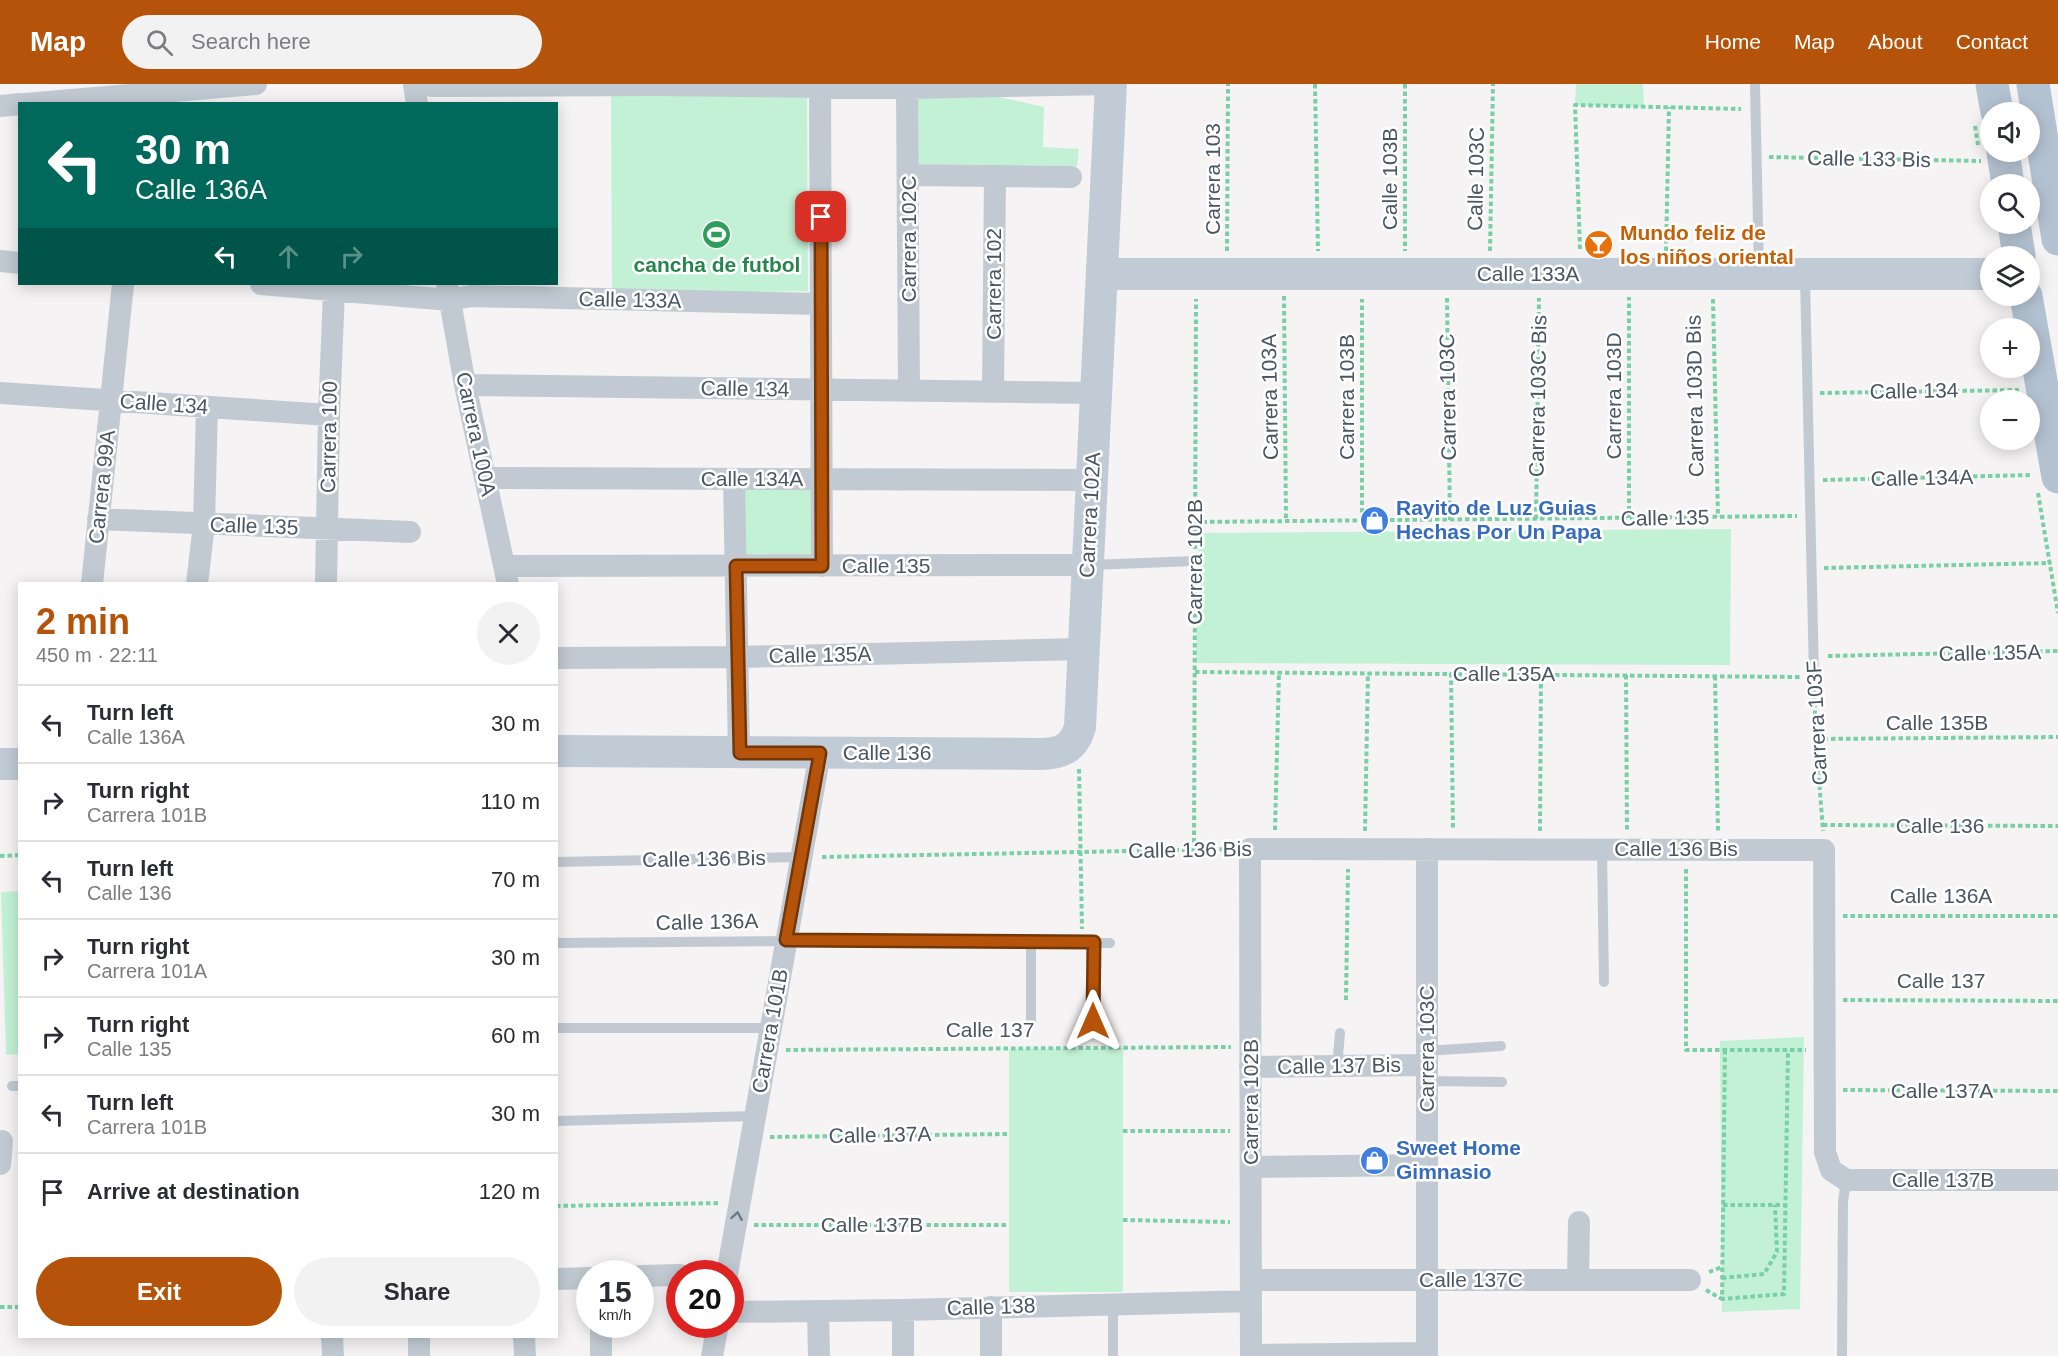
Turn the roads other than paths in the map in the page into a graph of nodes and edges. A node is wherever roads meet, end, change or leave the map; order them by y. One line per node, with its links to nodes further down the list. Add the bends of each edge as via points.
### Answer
1 (256, 84): 12 (street); 15 (street)
2 (414, 84): 16 (street)
3 (425, 84): 13 (street)
4 (656, 84): 10 (street); 13 (street)
5 (1111, 84): 9 (street); 26 (street, Carrera 102A)
6 (1755, 84): 27 (lane)
7 (1992, 84): 17 (main road)
8 (2033, 84): 23 (main road)
9 (1014, 85): 11 (street)
10 (820, 87): 11 (street); 35 (street)
11 (907, 88): 20 (street, Carrera 102C)
12 (112, 94): 14 (street)
13 (540, 95)
14 (42, 102)
15 (258, 102)
16 (417, 102)
17 (1995, 102)
18 (18, 104): 19 (street)
19 (0, 106)
20 (909, 175): 21 (street); 39 (street, Carrera 102C)
21 (995, 176): 22 (street); 40 (street, Carrera 102)
22 (1071, 177)
23 (2058, 239)
24 (0, 261): 25 (street)
25 (18, 263)
26 (1102, 274): 27 (street, Calle 133A); 42 (street, Carrera 102A)
27 (1759, 274): 28 (street, Calle 133A)
28 (1805, 274): 29 (street, Calle 133A); 66 (lane, Carrera 103F)
29 (1980, 274)
30 (123, 285): 43 (street, Carrera 99A)
31 (281, 285): 32 (street, Calle 133A)
32 (334, 290): 34 (street, Calle 133A); 45 (street, Carrera 100)
33 (546, 291): 34 (street, Calle 133A, via 471,296); 35 (street, Calle 133A)
34 (449, 292): 37 (street, Carrera 100A)
35 (821, 304): 38 (street)
36 (2027, 306): 46 (main road)
37 (465, 385): 38 (street, Calle 134); 47 (street, Carrera 100A)
38 (822, 390): 39 (street, Calle 134); 49 (street)
39 (909, 391): 40 (street, Calle 134)
40 (993, 392): 42 (street, Calle 134)
41 (0, 393): 43 (street, Calle 134)
42 (1096, 393): 50 (street, Carrera 102A)
43 (111, 399): 44 (street, Calle 134); 51 (street, Carrera 99A)
44 (207, 407): 45 (street, Calle 134); 52 (street)
45 (329, 415): 53 (street, Carrera 100)
46 (2041, 476)
47 (485, 478): 48 (street, Calle 134A); 59 (street, Carrera 100A)
48 (734, 478): 49 (street, Calle 134A); 57 (street)
49 (822, 479): 50 (street, Calle 134A); 58 (street)
50 (1092, 480): 56 (street, Carrera 102A)
51 (98, 519): 52 (street, Calle 135); 60 (street, Carrera 99A)
52 (204, 524): 53 (street, Calle 135); 61 (street)
53 (327, 529): 54 (street, Calle 135); 62 (street, Carrera 100)
54 (410, 532)
55 (1195, 561): 56 (lane, Calle 135)
56 (1088, 565): 58 (street, Calle 135); 63 (street, Carrera 102A)
57 (736, 566): 58 (street, Calle 135); 59 (street, Calle 135); 64 (street)
58 (822, 566)
59 (506, 575)
60 (92, 582)
61 (197, 582)
62 (326, 582)
63 (1083, 649): 64 (street, Calle 135A); 67 (street, Carrera 102A, via 1080,727)
64 (737, 657): 65 (street, Calle 135A); 69 (street)
65 (558, 658)
66 (1814, 677)
67 (1072, 745): 70 (street, Calle 136, via 1054,754)
68 (558, 751): 69 (street, Calle 136)
69 (740, 753): 70 (street, Calle 136)
70 (820, 753): 76 (street, Carrera 101B)
71 (0, 764): 72 (street)
72 (18, 764)
73 (1250, 849): 74 (street, Calle 136 Bis); 90 (street, Carrera 102B)
74 (1427, 849): 75 (street, Calle 136 Bis); 91 (street, Carrera 103C)
75 (1602, 849): 83 (lane); 100 (street, Calle 136 Bis, via 1824,850 1825,1152)
76 (801, 857): 77 (lane, Calle 136 Bis); 78 (street, Carrera 101B)
77 (558, 862)
78 (786, 940): 79 (lane, Calle 136A); 82 (lane, Calle 136A); 87 (street, Carrera 101B)
79 (1031, 942): 80 (lane, Calle 136A); 85 (lane)
80 (1094, 942): 81 (lane, Calle 136A); 84 (lane)
81 (1110, 943)
82 (558, 944)
83 (1604, 982)
84 (1093, 1021)
85 (1031, 1023)
86 (558, 1028): 87 (lane)
87 (771, 1028): 95 (street, Carrera 101B)
88 (1340, 1033): 92 (lane)
89 (1502, 1046): 91 (lane)
90 (1250, 1057): 92 (street, Calle 137 Bis); 99 (street, Carrera 102B)
91 (1427, 1066): 92 (street, Calle 137 Bis); 93 (lane); 98 (street, Carrera 103C)
92 (1337, 1067)
93 (1502, 1082)
94 (558, 1121): 95 (lane)
95 (753, 1126): 103 (street, Carrera 101B, one-way to 95)
96 (7, 1140): 97 (street)
97 (0, 1164)
98 (1427, 1166): 99 (street); 106 (street, Carrera 103C)
99 (1251, 1167): 109 (street, Carrera 102B)
100 (1839, 1175): 101 (street, Calle 137B); 131 (lane, via 1843,1202)
101 (2058, 1180)
102 (1580, 1222): 107 (street)
103 (729, 1260)
104 (576, 1278): 105 (street)
105 (558, 1279)
106 (1427, 1280): 107 (street, Calle 137C); 109 (street, Calle 137C); 120 (street, Carrera 103C)
107 (1578, 1280): 108 (street, Calle 137C)
108 (1690, 1280)
109 (1251, 1291): 110 (street, Calle 138); 130 (street, Carrera 102B)
110 (1113, 1304): 111 (street, Calle 138); 129 (lane)
111 (991, 1307): 112 (street, Calle 138); 128 (street)
112 (903, 1310): 113 (street, Calle 138); 127 (street)
113 (818, 1311): 114 (street, Calle 138); 126 (street)
114 (744, 1312)
115 (332, 1338): 121 (street)
116 (420, 1338): 122 (street)
117 (524, 1338): 123 (street)
118 (601, 1338): 124 (street)
119 (715, 1338): 125 (street)
120 (1427, 1354): 130 (street)
121 (333, 1356)
122 (419, 1356)
123 (525, 1356)
124 (601, 1356)
125 (712, 1356)
126 (819, 1356)
127 (903, 1356)
128 (991, 1356)
129 (1113, 1356)
130 (1251, 1356)
131 (1842, 1356)

